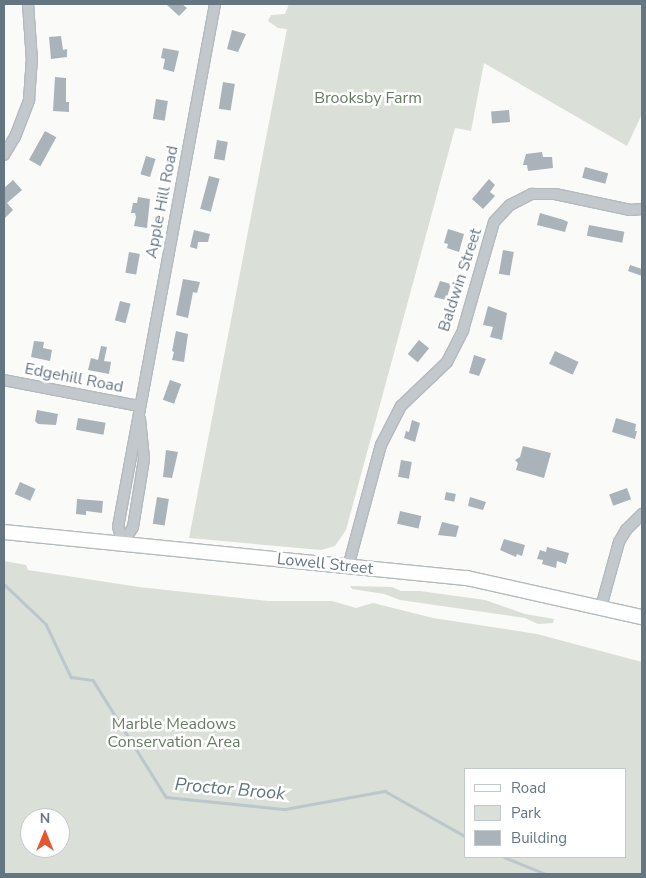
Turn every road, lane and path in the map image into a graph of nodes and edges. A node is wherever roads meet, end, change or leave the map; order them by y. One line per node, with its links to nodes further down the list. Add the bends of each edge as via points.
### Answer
1 (28, 4): 3 (street, via 32,61 29,100 15,137)
2 (215, 4): 6 (street, Apple Hill Road)
3 (4, 155)
4 (642, 209): 10 (street, Baldwin Street, via 630,210 555,194 532,194 510,205 494,222 459,338 447,362 401,406 381,445)
5 (4, 380): 6 (street, Edgehill Road)
6 (139, 406): 9 (street, Apple Hill Road, via 118,528); 9 (street, Apple Hill Road, via 144,459 133,527)
7 (642, 514): 11 (street, via 619,542)
8 (4, 532): 9 (main road, Lowell Street)
9 (123, 544): 10 (main road, Lowell Street)
10 (348, 567): 11 (main road, Lowell Street, via 466,578)
11 (601, 606): 12 (main road, Lowell Street)
12 (642, 617)

